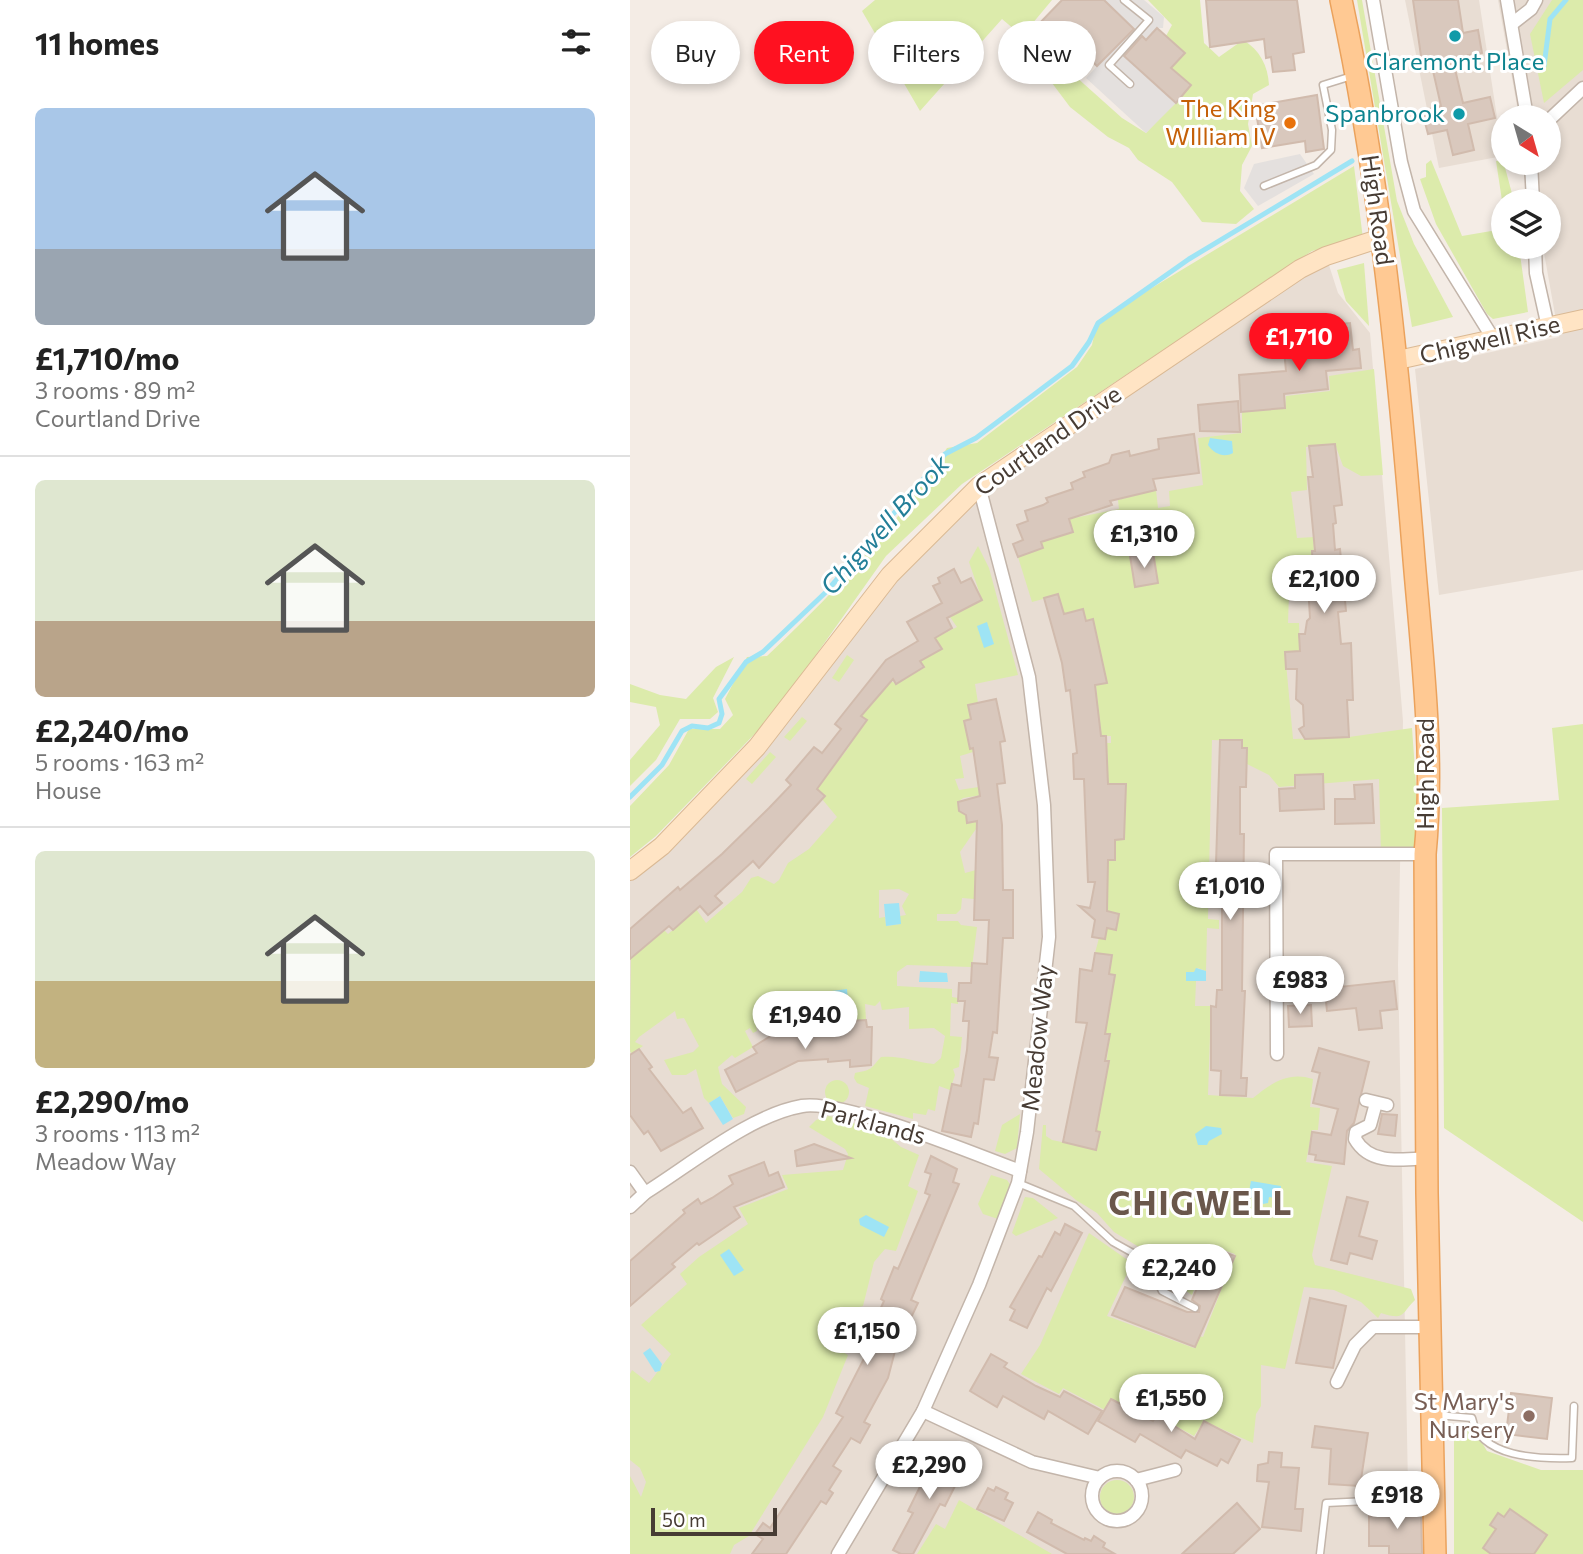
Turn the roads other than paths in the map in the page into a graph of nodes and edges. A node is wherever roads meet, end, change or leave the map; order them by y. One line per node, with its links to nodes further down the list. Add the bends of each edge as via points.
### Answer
1 (1124, 0): 8 (lane, via 1149,20 1109,65)
2 (1340, 0): 7 (main road, High Road)
3 (1373, 0): 17 (street, via 1414,211)
4 (1507, 0): 6 (street)
5 (1536, 0): 6 (street)
6 (1513, 23): 10 (street)
7 (1357, 74): 12 (lane, via 1323,85 1331,150 1316,165); 13 (main road, High Road)
8 (1130, 84)
9 (1583, 88): 11 (street)
10 (1525, 105)
11 (1561, 109)
12 (1264, 186)
13 (1381, 238): 18 (main road, High Road); 19 (street, Courtland Drive, via 1300,269)
14 (1535, 259): 16 (street)
15 (1583, 319): 16 (street, Chigwell Rise)
16 (1548, 327): 17 (street, Chigwell Rise)
17 (1494, 340): 18 (street, Chigwell Rise)
18 (1398, 360): 20 (main road, High Road, via 1427,728 1430,798)
19 (979, 486): 21 (street, Courtland Drive, via 890,575 757,747 662,846); 26 (street, Meadow Way, via 1029,677 1044,805 1049,937)
20 (1425, 854): 22 (street, via 1276,854); 24 (main road, High Road)
21 (630, 871)
22 (1277, 1054)
23 (1376, 1103): 24 (street, via 1370,1125 1356,1132 1362,1150 1388,1161)
24 (1427, 1157): 30 (main road, High Road)
25 (630, 1171): 27 (street)
26 (1019, 1177): 27 (street, Parklands, via 921,1134 833,1108 804,1105 765,1118); 29 (lane, via 1074,1206 1113,1242 1140,1257 1162,1291); 33 (street, Meadow Way, via 979,1285)
27 (645, 1193): 28 (street, Parklands)
28 (630, 1207)
29 (1195, 1308)
30 (1431, 1327): 31 (street, via 1373,1327 1355,1345); 34 (main road, High Road)
31 (1337, 1382)
32 (1574, 1406): 34 (lane, via 1572,1458 1503,1450 1478,1435 1472,1418)
33 (923, 1411): 36 (street, via 1032,1462); 39 (street, Meadow Way)
34 (1434, 1415): 38 (main road, High Road)
35 (1175, 1470): 37 (street)
36 (1100, 1478): 37 (street, via 1122,1472); 37 (street, via 1092,1491 1094,1506 1113,1521 1130,1518 1140,1505 1141,1488)
37 (1136, 1480)
38 (1435, 1497): 40 (lane, via 1326,1503); 41 (main road, High Road)
39 (838, 1554)
40 (1321, 1554)
41 (1435, 1554)

